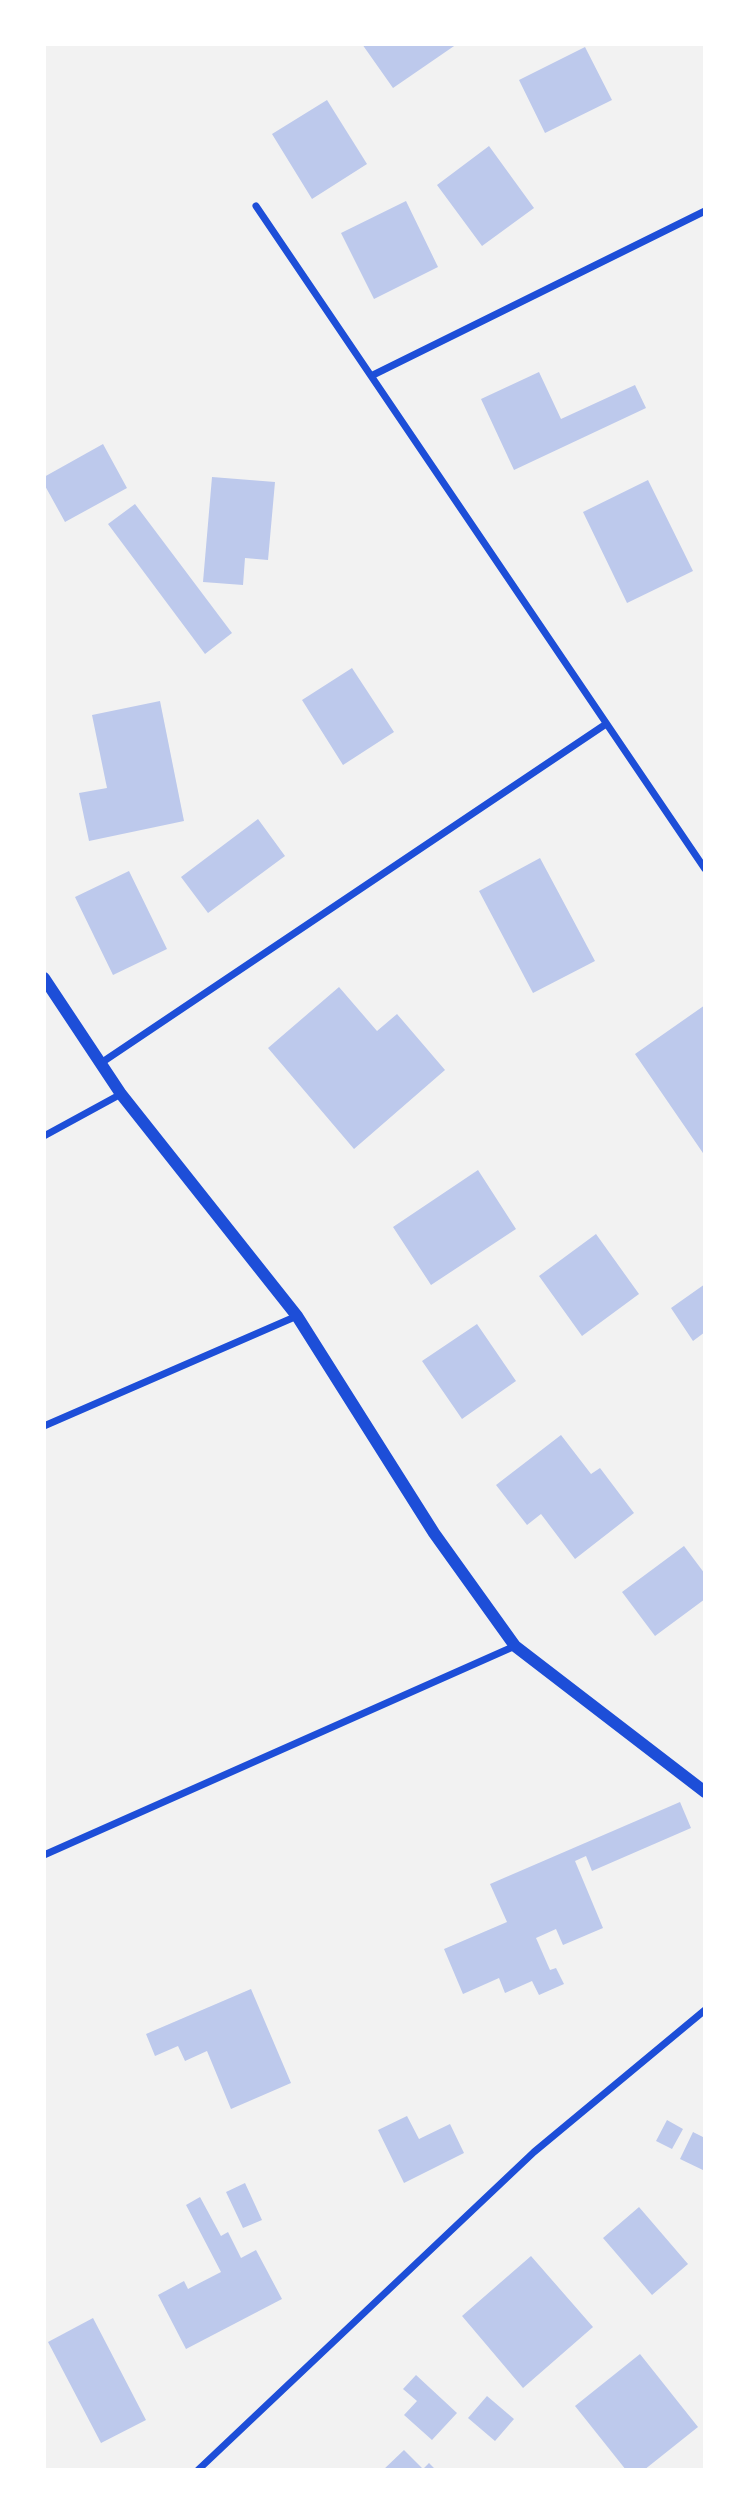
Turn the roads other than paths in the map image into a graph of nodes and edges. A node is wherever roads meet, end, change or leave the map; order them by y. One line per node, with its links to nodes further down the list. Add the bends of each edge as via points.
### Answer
1 (256, 206): 3 (street)
2 (705, 211): 3 (street)
3 (372, 376): 4 (street)
4 (606, 724): 5 (street); 7 (street)
5 (705, 869)
6 (44, 978): 7 (street)
7 (101, 1063): 8 (street)
8 (121, 1094): 9 (street); 10 (street)
9 (44, 1136)
10 (297, 1316): 11 (street); 12 (street, via 434,1533)
11 (44, 1426)
12 (515, 1646): 13 (street); 14 (street)
13 (705, 1792)
14 (44, 1855)
15 (705, 2010): 16 (street, via 534,2152)
16 (198, 2470)

